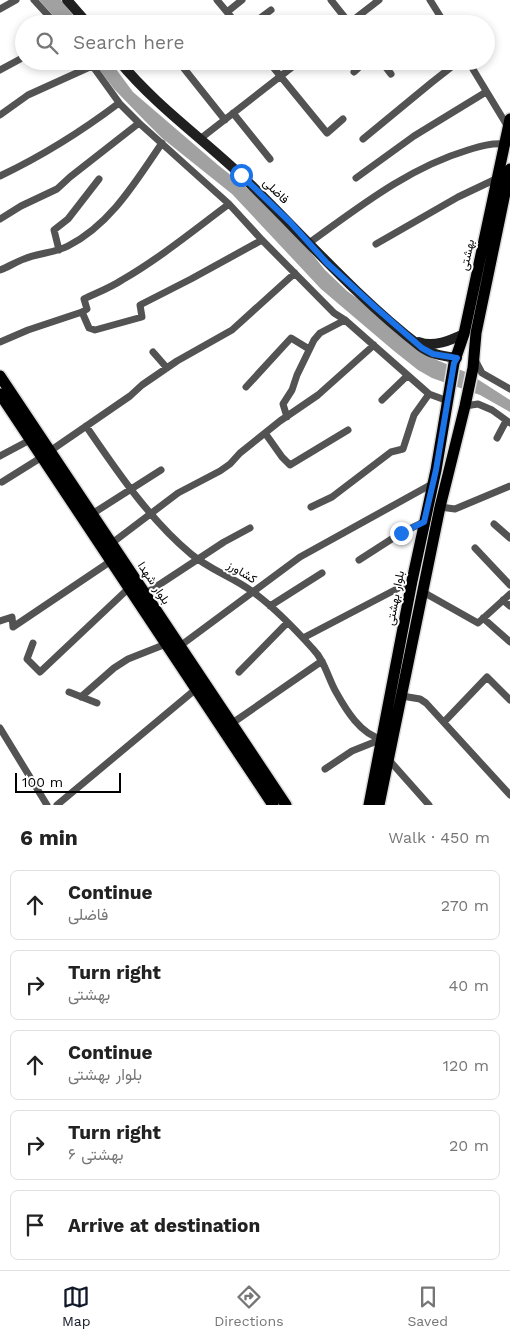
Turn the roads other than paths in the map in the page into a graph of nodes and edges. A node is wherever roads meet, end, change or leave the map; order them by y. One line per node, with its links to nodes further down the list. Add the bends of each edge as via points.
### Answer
1 (16, 0): 9 (street)
2 (34, 0): 12 (street)
3 (67, 0): 13 (main road)
4 (217, 0): 11 (street)
5 (242, 0): 11 (street)
6 (332, 0): 16 (street)
7 (379, 0): 17 (street)
8 (430, 0): 18 (street)
9 (0, 10)
10 (271, 10): 15 (street)
11 (226, 12): 14 (street)
12 (48, 15)
13 (80, 15)
14 (229, 15)
15 (264, 15)
16 (343, 15)
17 (359, 15)
18 (439, 15)
19 (15, 62): 20 (street)
20 (0, 70)
21 (78, 70): 35 (street, via 28,95)
22 (94, 70): 33 (street)
23 (126, 70): 40 (main road, فاضلی)
24 (185, 70): 37 (street)
25 (276, 70): 31 (street)
26 (289, 70): 31 (street)
27 (389, 70): 30 (street)
28 (447, 70): 41 (street)
29 (473, 70): 32 (street)
30 (392, 74)
31 (281, 76): 34 (street); 36 (street, via 327,133)
32 (486, 92): 39 (street); 47 (street, via 414,136)
33 (119, 103): 38 (street); 46 (street, via 88,127)
34 (233, 113): 37 (street); 44 (street)
35 (0, 116)
36 (343, 119)
37 (225, 120): 40 (street)
38 (139, 123): 42 (street); 51 (street, via 58,189)
39 (509, 123): 43 (main road, بهشتی)
40 (200, 139): 53 (main road, فاضلی)
41 (363, 139)
42 (162, 143): 50 (street); 55 (street, via 130,190 104,220)
43 (505, 144): 48 (main road, بهشتی); 53 (street, via 492,143 449,156 404,178)
44 (270, 160)
45 (510, 169): 67 (main road, via 476,332)
46 (0, 176)
47 (356, 178)
48 (498, 178): 54 (street); 60 (main road, بهشتی)
49 (99, 179): 55 (street, via 68,219 54,230)
50 (229, 204): 52 (street); 58 (street, via 160,256 121,281 84,299 87,309)
51 (0, 219)
52 (262, 240): 57 (street); 58 (street, via 140,305 142,317 95,330 89,328)
53 (309, 243): 61 (main road, فاضلی)
54 (376, 244)
55 (59, 250): 56 (street, via 24,259)
56 (0, 270)
57 (295, 273): 59 (street); 68 (street, via 232,330)
58 (82, 312): 62 (street)
59 (345, 320): 63 (street); 64 (street, via 320,333)
60 (464, 334): 61 (main road, via 434,344 424,345); 66 (main road, بهشتی)
61 (414, 340): 66 (main road, فاضلی, via 433,354)
62 (0, 342)
63 (374, 345): 70 (street); 78 (street, via 318,395)
64 (309, 349): 71 (street, via 290,338); 78 (street, via 292,390 282,404)
65 (153, 352): 68 (street)
66 (456, 361): 75 (main road, بهشتی)
67 (473, 362): 72 (street, via 482,373); 77 (main road)
68 (167, 368): 80 (street)
69 (0, 376): 85 (main road, بلوار شهدا)
70 (407, 376): 74 (street); 76 (street)
71 (246, 387)
72 (510, 389)
73 (0, 394): 84 (main road, بلوار شهدا)
74 (429, 394): 75 (street); 95 (street, via 414,415 403,449 391,452 332,497)
75 (449, 399): 86 (main road, بلوار بهشتی)
76 (382, 400)
77 (466, 403): 79 (street, via 492,410); 88 (main road, بلوار بهشتی)
78 (287, 417): 82 (street)
79 (508, 422): 83 (street)
80 (86, 426): 85 (street); 94 (street, کشاورز)
81 (348, 430): 82 (street, via 290,465)
82 (265, 434): 98 (street, via 220,471 178,492)
83 (497, 438)
84 (30, 440): 85 (main road, بلوار شهدا); 87 (street)
85 (46, 454): 91 (street); 97 (main road, بلوار شهدا); 107 (main road, بلوار شهدا)
86 (438, 455): 88 (main road); 90 (main road, بلوار بهشتی)
87 (0, 456)
88 (451, 459): 90 (main road, بلوار بهشتی)
89 (161, 470): 94 (street)
90 (442, 471): 92 (main road, بلوار بهشتی); 96 (main road, بلوار بهشتی)
91 (2, 482)
92 (432, 484): 99 (main road, بلوار بهشتی); 112 (street, via 300,557)
93 (510, 486): 96 (street, via 455,509)
94 (131, 489): 97 (street); 98 (street, کشاورز)
95 (311, 507)
96 (440, 507): 113 (main road, بلوار بهشتی)
97 (92, 514): 103 (main road, بلوار شهدا)
98 (152, 514): 103 (street); 105 (street, کشاورز)
99 (424, 522): 106 (street); 109 (main road, بلوار بهشتی)
100 (494, 524): 102 (street)
101 (250, 528): 105 (street)
102 (510, 538)
103 (112, 543): 114 (main road, بلوار شهدا)
104 (475, 548): 110 (street)
105 (197, 559): 112 (street, کشاورز); 114 (street)
106 (359, 560)
107 (111, 562): 111 (main road, بلوار شهدا); 120 (street, via 13,627 12,617)
108 (322, 573): 117 (street)
109 (412, 581): 122 (street); 138 (main road, بلوار بهشتی)
110 (510, 585)
111 (129, 588): 124 (street, via 40,672 27,659); 125 (main road, بلوار شهدا)
112 (253, 592): 117 (street, کشاورز); 126 (street)
113 (423, 592): 119 (street, via 478,623); 131 (main road, بلوار بهشتی)
114 (145, 594): 126 (main road, بلوار شهدا)
115 (510, 594): 116 (street)
116 (503, 600): 118 (street); 119 (street)
117 (270, 606): 121 (street, کشاورز)
118 (510, 606)
119 (483, 618): 123 (street)
120 (0, 621)
121 (288, 623): 122 (street, کشاورز); 128 (street)
122 (303, 638): 127 (street, کشاورز)
123 (510, 642)
124 (33, 643)
125 (166, 644): 129 (main road, بلوار شهدا); 132 (street, via 114,668)
126 (180, 646): 136 (main road, بلوار شهدا)
127 (322, 661): 136 (street); 138 (street, کشاورز, via 336,693 359,726 373,737)
128 (239, 672)
129 (196, 689): 143 (street); 144 (main road, بلوار شهدا)
130 (69, 692): 132 (street)
131 (402, 696): 135 (street, via 420,699); 138 (main road, بلوار بهشتی)
132 (81, 697): 134 (street)
133 (510, 700): 135 (street, via 487,677)
134 (97, 703)
135 (444, 722): 141 (street)
136 (231, 724): 145 (main road, بلوار شهدا)
137 (0, 728): 142 (street)
138 (388, 740): 139 (main road, بلوار بهشتی); 140 (street, via 352,751); 146 (main road, بلوار بهشتی)
139 (390, 760): 147 (main road, بلوار بهشتی); 148 (street)
140 (325, 769)
141 (510, 795)
142 (47, 805)
143 (57, 805)
144 (273, 805)
145 (286, 805)
146 (369, 805)
147 (380, 805)
148 (430, 805)

